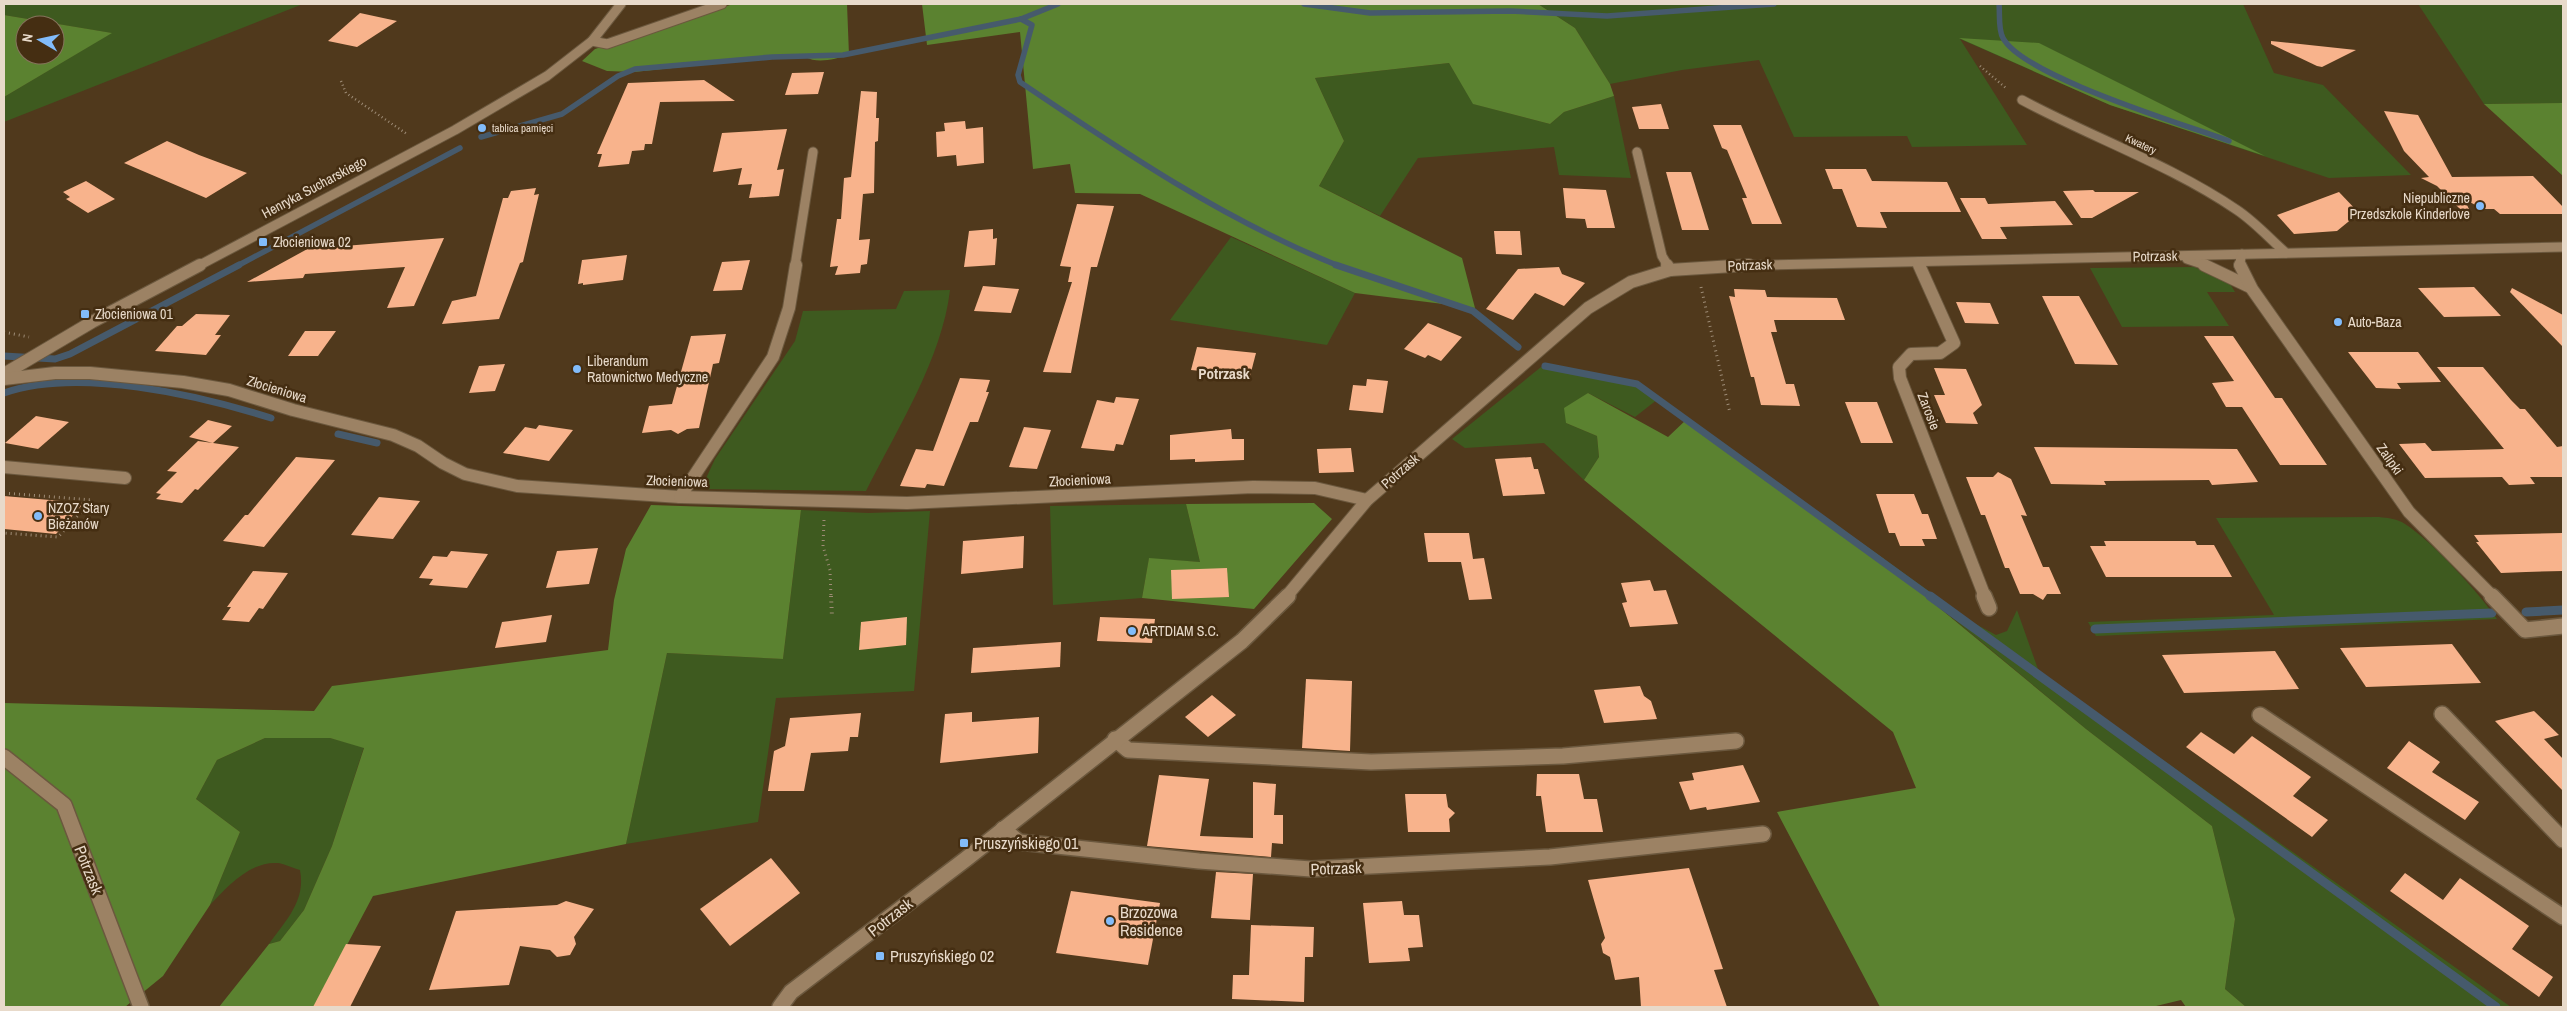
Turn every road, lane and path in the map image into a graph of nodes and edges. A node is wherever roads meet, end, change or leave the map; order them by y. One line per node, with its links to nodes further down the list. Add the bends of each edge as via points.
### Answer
1 (621, 4): 3 (street, Henryka Sucharskiego)
2 (722, 4): 3 (street, via 607,44)
3 (592, 41): 7 (street, Henryka Sucharskiego, via 547,76)
4 (1980, 66): 6 (path)
5 (341, 81): 7 (path, via 346,93)
6 (2022, 100): 11 (street, Kwatery, via 2197,185 2239,211)
7 (424, 146): 18 (street, Henryka Sucharskiego, via 49,346)
8 (812, 152): 24 (street, via 789,308 773,357)
9 (1637, 152): 15 (street, via 1662,256)
10 (2563, 247): 11 (street, Potrzask)
11 (2286, 252): 12 (street, Potrzask)
12 (2242, 254): 13 (street, Potrzask); 17 (street, Zalipki, via 2240,267)
13 (2170, 255): 14 (street, Potrzask); 17 (street, via 2217,269)
14 (1918, 262): 15 (street, Potrzask, via 1788,263); 28 (street, Zarosie, via 1954,343 1940,352 1911,354 1899,367 1900,378)
15 (1670, 270): 26 (street, Potrzask, via 1631,282 1588,308)
16 (1699, 277): 20 (path)
17 (2252, 289): 30 (street, Zalipki, via 2409,512 2525,630)
18 (4, 374)
19 (4, 379): 24 (street, Złocieniowa, via 90,373 199,384 378,431 418,446 453,469 498,482)
20 (1730, 413)
21 (4, 467): 22 (street)
22 (125, 478)
23 (4, 493): 27 (path, via 92,500 58,537)
24 (680, 496): 25 (street, Złocieniowa)
25 (835, 500): 26 (street, Złocieniowa, via 907,503 1252,487 1314,488); 29 (path, via 823,523)
26 (1367, 500): 33 (street, Potrzask, via 1298,586 1242,640)
27 (4, 533)
28 (1989, 608)
29 (832, 617)
30 (2563, 626)
31 (2442, 714): 38 (street)
32 (2260, 715): 39 (street)
33 (1115, 739): 34 (street, via 1128,750 1371,762 1562,756); 36 (street, Potrzask)
34 (1736, 741)
35 (4, 757): 40 (street, Potrzask, via 64,805)
36 (1003, 829): 37 (street, Potrzask, via 1020,842 1311,870 1550,857); 41 (street, Potrzask, via 791,992)
37 (1763, 834)
38 (2563, 840)
39 (2563, 917)
40 (140, 1007)
41 (780, 1007)

